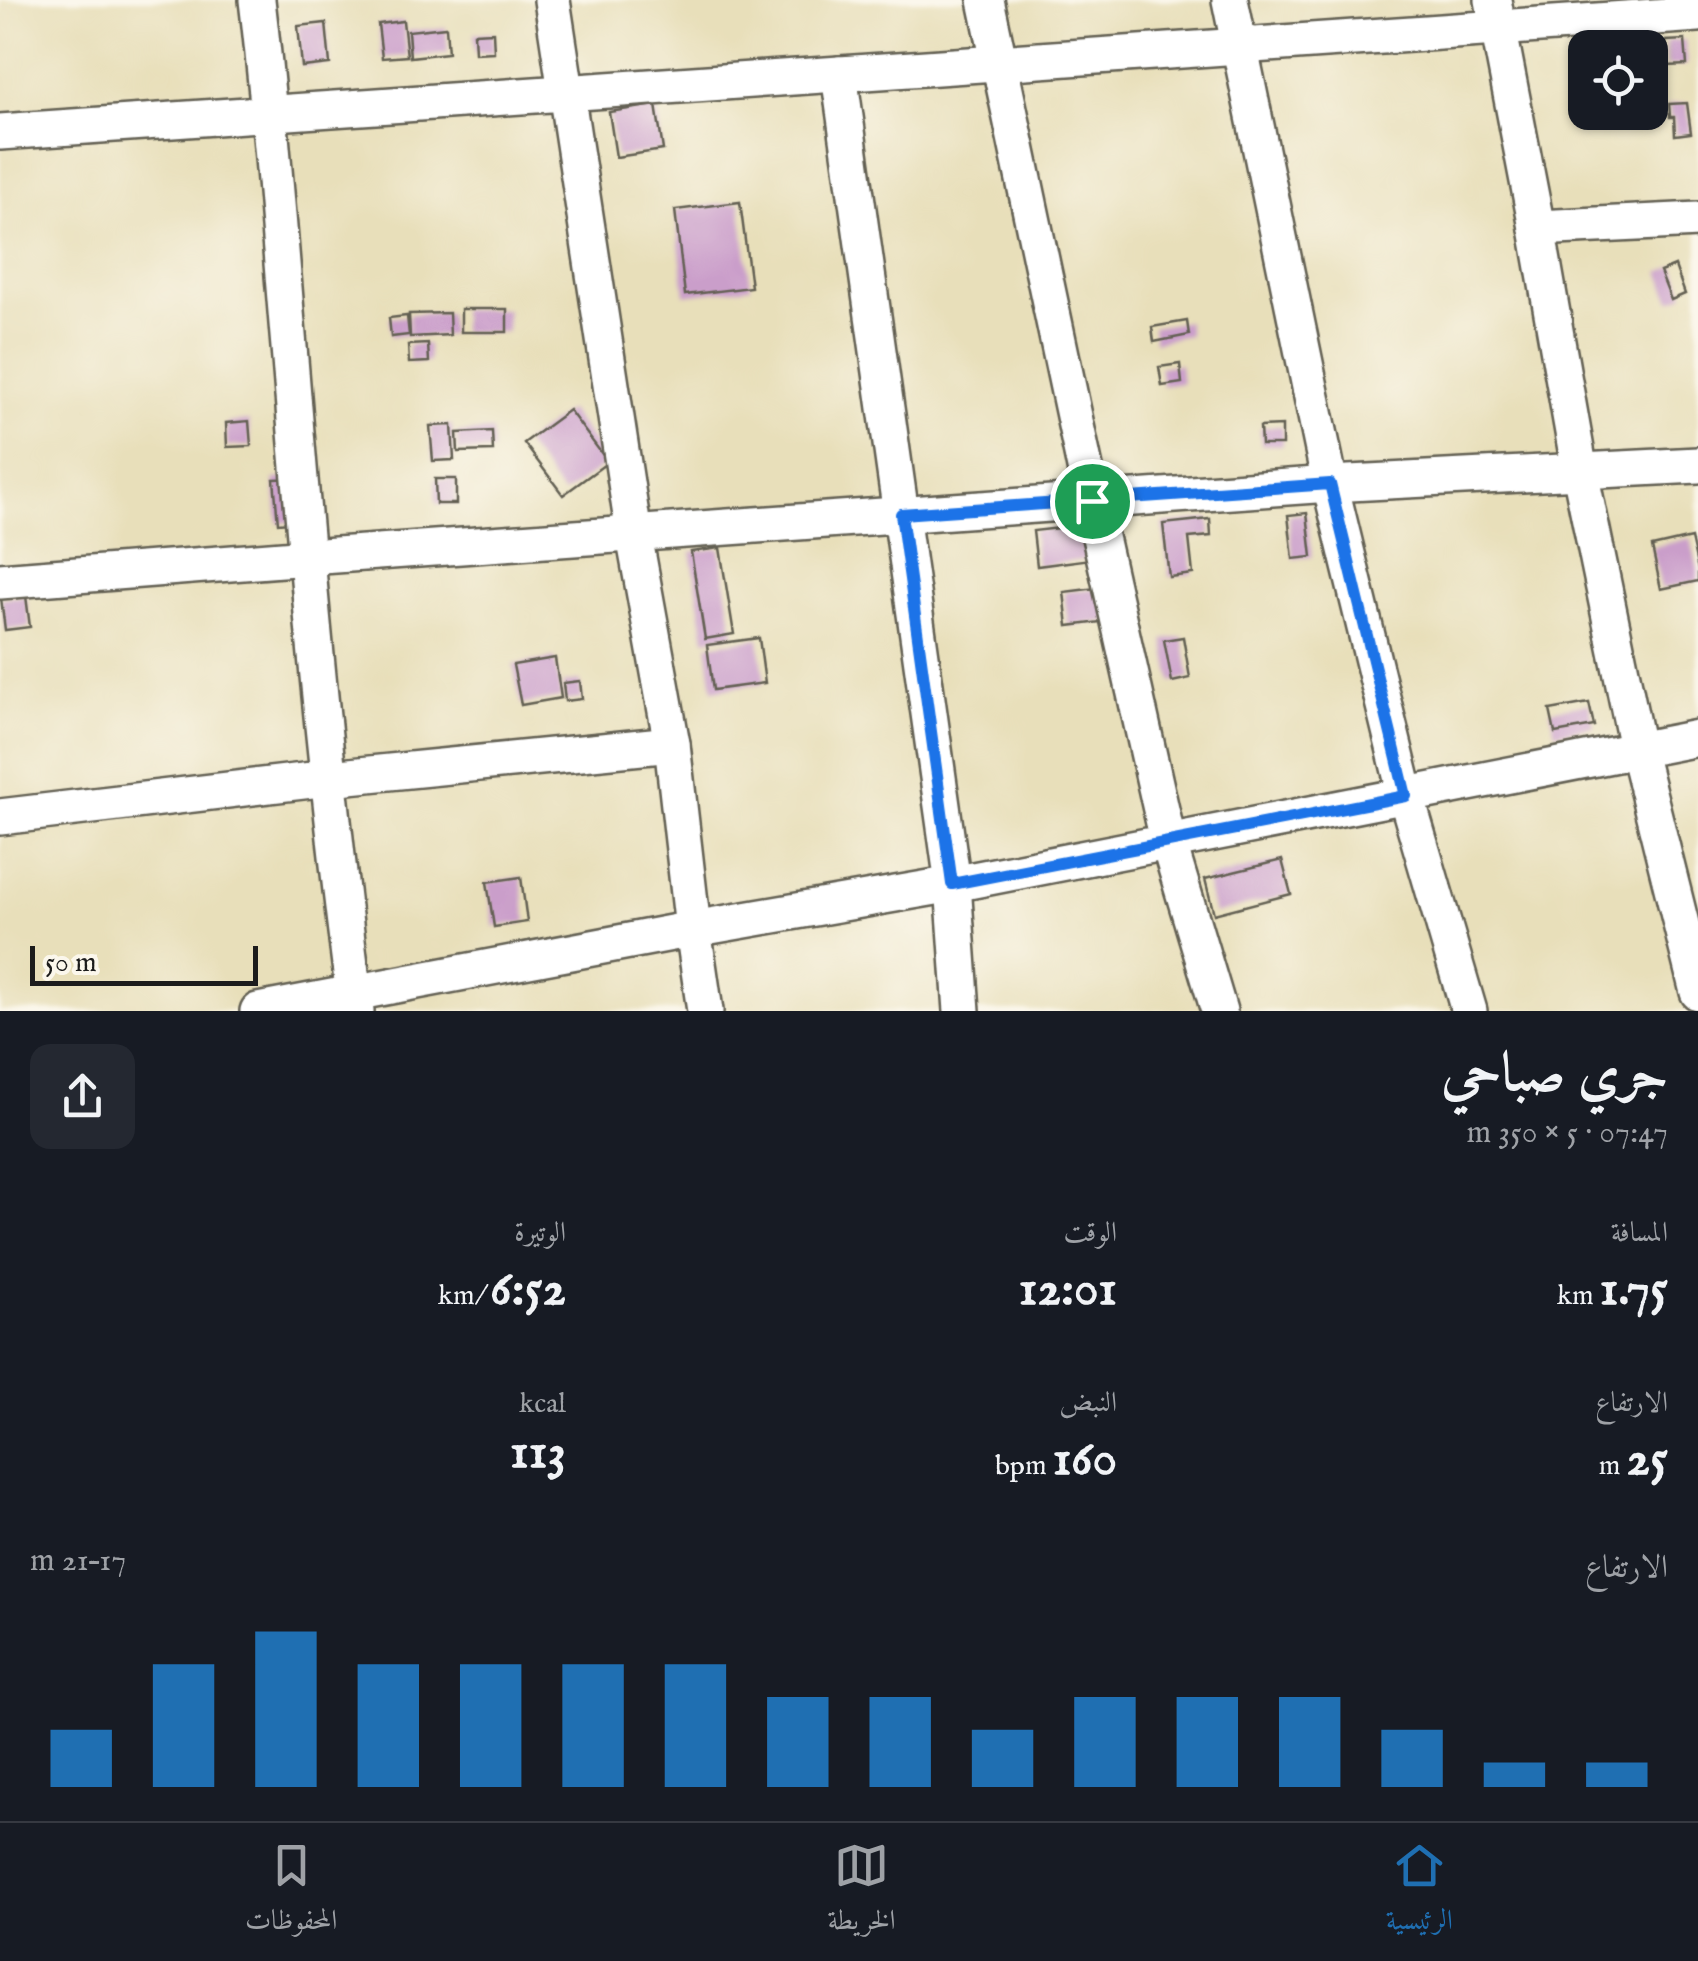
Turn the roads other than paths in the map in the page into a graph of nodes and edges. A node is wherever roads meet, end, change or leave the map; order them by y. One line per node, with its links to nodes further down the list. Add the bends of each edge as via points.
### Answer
1 (257, 0): 11 (street)
2 (552, 0): 10 (street)
3 (986, 0): 8 (street)
4 (1230, 0): 7 (street)
5 (1698, 14): 6 (street)
6 (1496, 15): 7 (street); 14 (street)
7 (1242, 48): 8 (street); 17 (street)
8 (1001, 65): 9 (street); 18 (street)
9 (839, 74): 10 (street); 19 (street)
10 (568, 92): 11 (street); 20 (street)
11 (271, 112): 12 (street); 21 (street)
12 (0, 132)
13 (1698, 220): 14 (street)
14 (1537, 228): 16 (street)
15 (1698, 466): 16 (street)
16 (1580, 472): 17 (street); 25 (street)
17 (1330, 484): 18 (street); 27 (street)
18 (1092, 501): 19 (street); 29 (street)
19 (901, 514): 20 (street); 30 (street)
20 (634, 535): 21 (street); 24 (street)
21 (308, 557): 22 (street); 26 (street)
22 (0, 581)
23 (1698, 738): 25 (street)
24 (672, 744): 26 (street); 31 (street)
25 (1637, 748): 27 (street); 32 (street)
26 (330, 778): 28 (street); 33 (street)
27 (1406, 796): 29 (street); 38 (street)
28 (0, 818)
29 (1168, 842): 30 (street); 37 (street)
30 (952, 884): 31 (street); 36 (street)
31 (693, 929): 33 (street); 35 (street)
32 (1698, 992)
33 (354, 1002): 34 (street)
34 (258, 1011)
35 (705, 1011)
36 (962, 1011)
37 (1219, 1011)
38 (1470, 1011)

